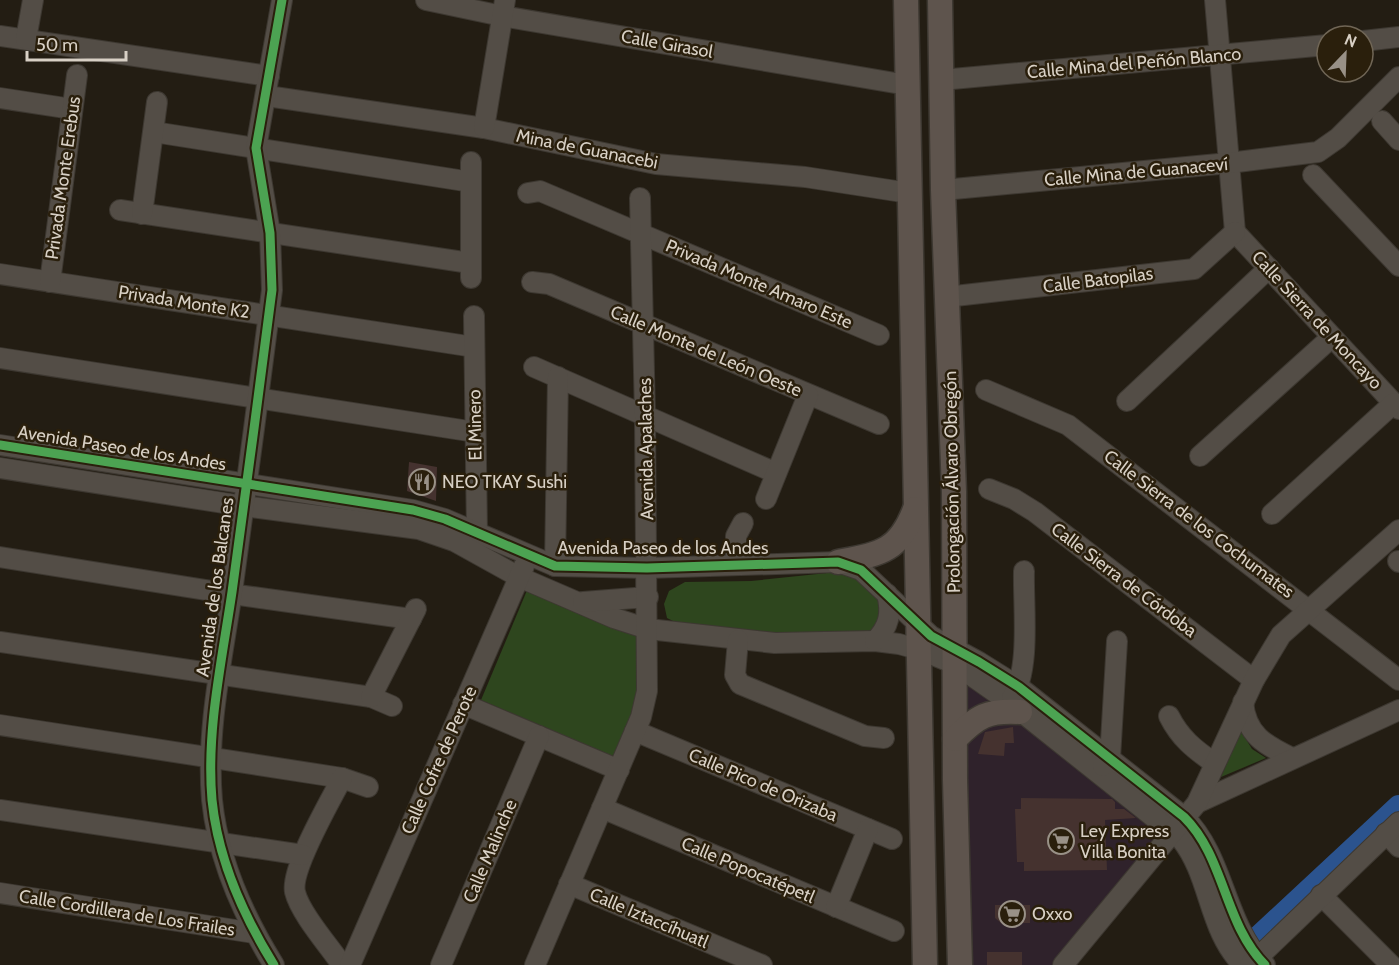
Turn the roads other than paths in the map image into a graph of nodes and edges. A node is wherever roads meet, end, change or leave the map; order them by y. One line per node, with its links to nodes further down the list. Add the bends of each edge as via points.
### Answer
1 (33, 0): 10 (street)
2 (282, 0): 17 (street)
3 (426, 0): 7 (street, Calle Girasol)
4 (906, 0): 18 (main road, Prolongación Álvaro Obregón)
5 (940, 0): 16 (main road, Prolongación Álvaro Obregón)
6 (1215, 0): 13 (street)
7 (504, 8): 18 (street, Calle Girasol); 24 (street)
8 (0, 36): 10 (street, Mina de Guanacebi)
9 (1399, 37): 11 (street)
10 (26, 39): 17 (street, Mina de Guanacebi)
11 (1375, 40)
12 (1315, 46): 13 (street, Calle Mina del Peñón Blanco)
13 (1221, 56): 16 (street, Calle Mina del Peñón Blanco); 29 (street)
14 (77, 75): 21 (street, Privada Monte Erebus)
15 (1399, 77): 29 (street, Calle Mina de Guanaceví, via 1328,147 1318,152)
16 (941, 80): 22 (main road, Prolongación Álvaro Obregón)
17 (268, 86): 24 (street, Mina de Guanacebi); 27 (street, Avenida de los Balcanes)
18 (908, 91): 22 (main road, via 923,126 936,128); 33 (main road, Prolongación Álvaro Obregón)
19 (0, 98): 21 (street)
20 (157, 102): 25 (street)
21 (72, 109): 44 (street, Privada Monte Erebus)
22 (942, 121): 32 (main road, Prolongación Álvaro Obregón)
23 (1382, 121): 26 (street)
24 (484, 128): 33 (street, Mina de Guanacebi, via 656,164 805,177)
25 (154, 132): 27 (street); 37 (street)
26 (1399, 140)
27 (256, 148): 31 (street); 39 (street, Avenida de los Balcanes)
28 (471, 162): 31 (street)
29 (1229, 164): 32 (street, Calle Mina de Guanaceví); 38 (street)
30 (1313, 175): 41 (street)
31 (471, 182): 39 (street, via 471,271)
32 (943, 190): 46 (main road, Prolongación Álvaro Obregón)
33 (909, 192): 72 (main road, Prolongación Álvaro Obregón)
34 (528, 193): 40 (street, Privada Monte Amaro Este, via 540,191)
35 (640, 198): 40 (street, Avenida Apalaches)
36 (120, 210): 37 (street)
37 (142, 214): 39 (street)
38 (1235, 232): 42 (street, Calle Sierra de Moncayo); 46 (street, Calle Batopilas, via 1194,269)
39 (270, 233): 47 (street, Avenida de los Balcanes)
40 (640, 233): 49 (street, Avenida Apalaches); 50 (street, Privada Monte Amaro Este)
41 (1399, 266)
42 (1269, 268): 51 (street, Calle Sierra de Moncayo); 59 (street)
43 (0, 274): 44 (street, Privada Monte K2)
44 (50, 282): 47 (street, Privada Monte K2)
45 (532, 282): 49 (street, Calle Monte de León Oeste, via 549,284)
46 (946, 297): 70 (main road, Prolongación Álvaro Obregón)
47 (269, 316): 52 (street, Privada Monte K2); 58 (street, Avenida de los Balcanes)
48 (474, 316): 52 (street, El Minero)
49 (644, 325): 57 (street, Calle Monte de León Oeste); 61 (street, Avenida Apalaches)
50 (879, 335)
51 (1332, 337): 60 (street, Calle Sierra de Moncayo); 65 (street)
52 (474, 347): 63 (street, El Minero)
53 (0, 358): 58 (street)
54 (534, 367): 55 (street)
55 (558, 377): 61 (street); 81 (street)
56 (986, 390): 90 (street, Calle Sierra de los Cochumates, via 1068,425)
57 (808, 395): 62 (street, Calle Monte de León Oeste); 67 (street)
58 (258, 399): 63 (street); 68 (street, Avenida de los Balcanes)
59 (1127, 401)
60 (1396, 406): 74 (street)
61 (645, 416): 67 (street); 83 (street, Avenida Apalaches)
62 (879, 424)
63 (476, 432): 77 (street, El Minero)
64 (0, 445): 68 (street, Avenida Paseo de los Andes)
65 (1200, 456)
66 (0, 468): 73 (street, Avenida Paseo de los Andes)
67 (776, 473): 71 (street)
68 (246, 485): 73 (street, Avenida de los Balcanes); 77 (street, Avenida Paseo de los Andes, via 413,510)
69 (989, 489): 99 (street, Calle Sierra de Córdoba, via 1035,512)
70 (954, 492): 72 (main road, via 938,485); 97 (main road, Prolongación Álvaro Obregón)
71 (766, 499)
72 (916, 501): 80 (main road, via 907,529 892,546 876,554); 92 (main road, Prolongación Álvaro Obregón)
73 (243, 506): 85 (street, Avenida Paseo de los Andes, via 419,529 454,541); 86 (street, Avenida de los Balcanes)
74 (1272, 514)
75 (743, 523): 82 (street, via 736,536)
76 (1399, 530): 90 (street)
77 (477, 534): 78 (street, Avenida Paseo de los Andes)
78 (529, 555): 81 (street, Avenida Paseo de los Andes); 85 (street, Calle Cofre de Perote)
79 (0, 557): 86 (street)
80 (838, 562): 82 (street, Avenida Paseo de los Andes); 87 (street, Avenida Paseo de los Andes, via 861,570)
81 (555, 566): 83 (street, Avenida Paseo de los Andes)
82 (736, 566): 83 (street, Avenida Paseo de los Andes)
83 (647, 568): 88 (street, Avenida Apalaches)
84 (1024, 571): 102 (street, via 1022,671)
85 (519, 577): 89 (street, Avenida Paseo de los Andes); 104 (street, Calle Cofre de Perote)
86 (231, 594): 98 (street, Avenida de los Balcanes); 101 (street, via 414,613)
87 (887, 594): 92 (street, Avenida Paseo de los Andes); 94 (street, via 890,615)
88 (648, 597): 89 (street); 91 (street, Avenida Apalaches)
89 (578, 602): 91 (street, Avenida Paseo de los Andes)
90 (1309, 610): 99 (street, via 1281,635); 100 (street, Calle Sierra de los Cochumates)
91 (648, 629): 93 (street, Avenida Paseo de los Andes); 109 (street, Avenida Apalaches, via 647,690)
92 (921, 639): 94 (street, Avenida Paseo de los Andes); 97 (street, Avenida Paseo de los Andes); 141 (main road, Prolongación Álvaro Obregón)
93 (738, 640): 94 (street, Avenida Paseo de los Andes); 111 (street, via 735,675 740,684 865,736)
94 (875, 641)
95 (1117, 641): 116 (street)
96 (0, 642): 98 (street)
97 (955, 656): 102 (street, Avenida Paseo de los Andes); 112 (main road, Prolongación Álvaro Obregón)
98 (219, 675): 101 (street); 113 (street, Avenida de los Balcanes)
99 (1254, 680): 103 (street)
100 (1399, 680)
101 (371, 697): 105 (street)
102 (1016, 700): 112 (main road, via 970,723); 116 (street, Avenida Paseo de los Andes)
103 (1243, 702): 114 (street, via 1253,734 1268,747); 115 (street)
104 (463, 704): 110 (street); 138 (street, Calle Cofre de Perote)
105 (392, 706)
106 (1399, 710): 114 (street)
107 (1169, 716): 115 (street, via 1188,744)
108 (0, 725): 113 (street)
109 (635, 731): 117 (street, Avenida Apalaches); 123 (street, Calle Pico de Orizaba)
110 (539, 736): 117 (street); 139 (street, Calle Malinche)
111 (884, 738)
112 (955, 739): 142 (main road, Prolongación Álvaro Obregón)
113 (211, 757): 118 (street); 126 (street, Avenida de los Balcanes)
114 (1292, 758): 122 (street)
115 (1214, 763): 122 (street)
116 (1104, 766): 122 (street, Avenida Paseo de los Andes)
117 (619, 770): 120 (street, Avenida Apalaches)
118 (342, 778): 119 (street); 127 (street)
119 (368, 787)
120 (602, 808): 128 (street, Avenida Apalaches); 131 (street, Calle Popocatépetl)
121 (0, 810): 126 (street)
122 (1184, 817): 135 (street, Avenida Paseo de los Andes, via 1200,836); 143 (street)
123 (868, 829): 125 (street, Calle Pico de Orizaba); 131 (street)
124 (1395, 834): 130 (street)
125 (892, 839)
126 (219, 843): 127 (street); 133 (street, Avenida de los Balcanes)
127 (303, 855): 137 (street, via 295,877 295,892)
128 (569, 884): 134 (street, Avenida Apalaches); 140 (street, Calle Iztaccíhuatl)
129 (0, 893): 133 (street, Calle Cordillera de Los Frailes)
130 (1321, 895): 135 (street); 144 (street)
131 (836, 907): 132 (street, Calle Popocatépetl)
132 (894, 931)
133 (254, 933): 136 (street, Avenida de los Balcanes)
134 (540, 963)
135 (1254, 963)
136 (274, 965)
137 (342, 965)
138 (350, 965)
139 (441, 965)
140 (762, 965)
141 (925, 965)
142 (960, 965)
143 (1063, 965)
144 (1391, 965)

